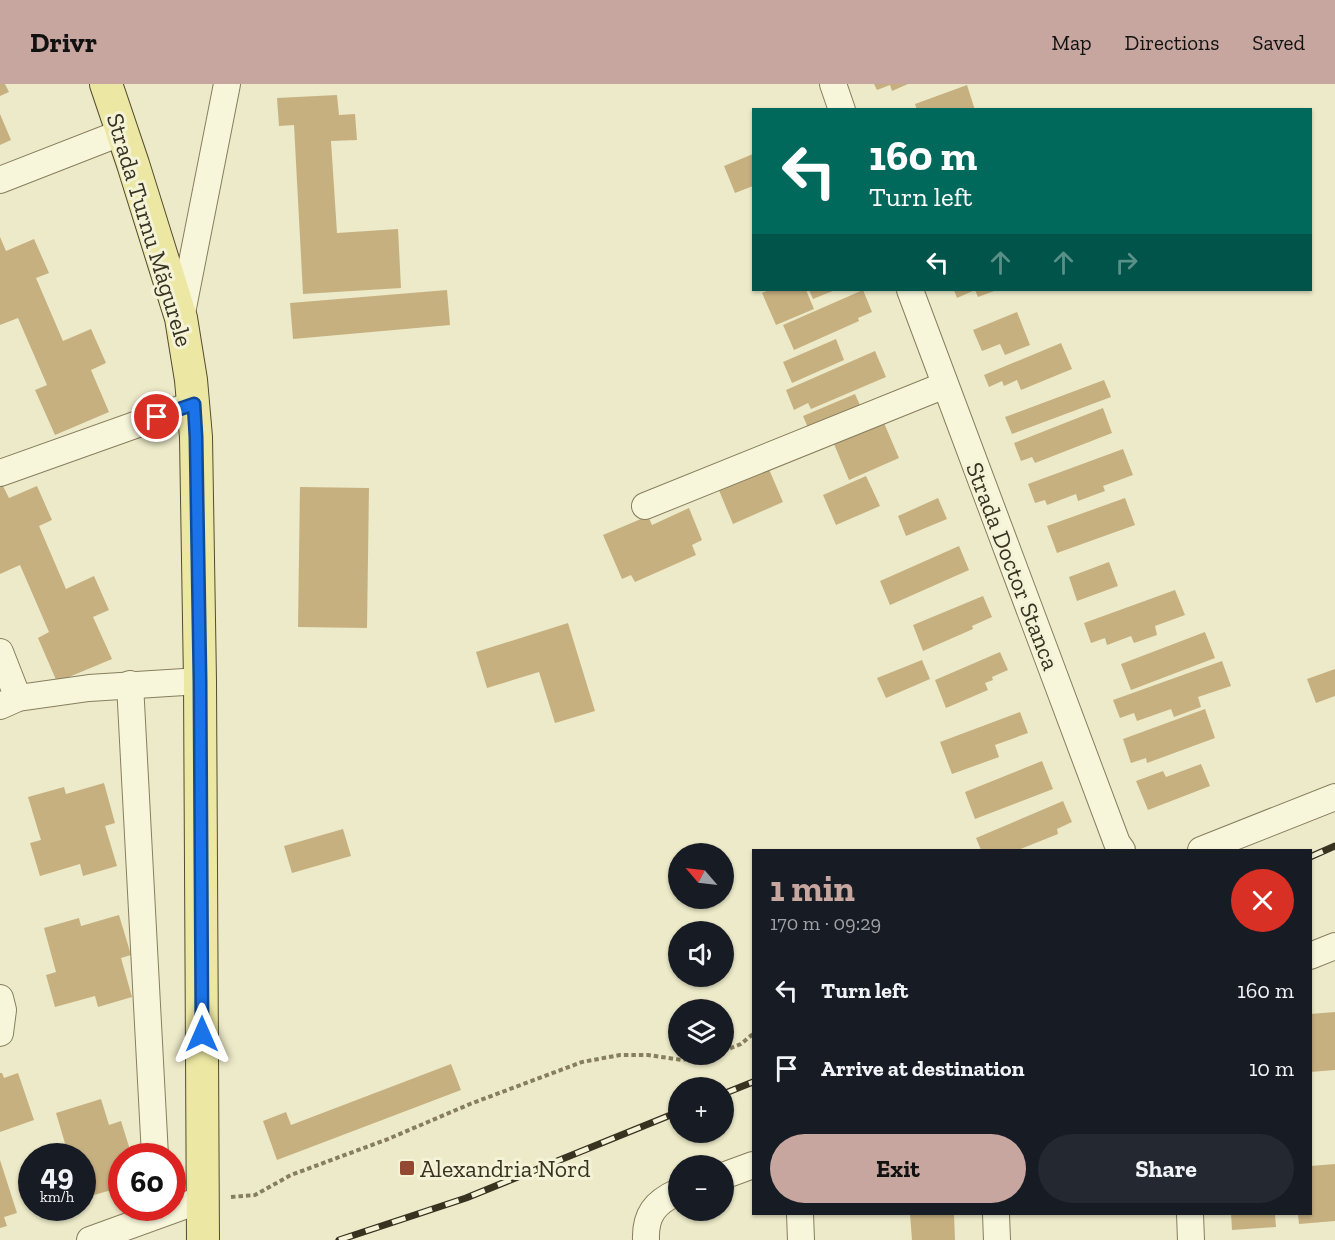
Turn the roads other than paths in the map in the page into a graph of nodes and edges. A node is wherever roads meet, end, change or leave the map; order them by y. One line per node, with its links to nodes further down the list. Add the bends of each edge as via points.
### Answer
1 (106, 84): 5 (main road, Strada Turnu Măgurele)
2 (227, 84): 8 (street)
3 (833, 84): 4 (street)
4 (841, 108)
5 (123, 132): 6 (street); 8 (main road, Strada Turnu Măgurele)
6 (0, 180)
7 (910, 291): 9 (street, Strada Doctor Stanca)
8 (181, 318): 10 (main road, Strada Turnu Măgurele)
9 (945, 385): 12 (street); 18 (street, Strada Doctor Stanca)
10 (194, 404): 11 (street); 14 (main road, Strada Turnu Măgurele)
11 (0, 473)
12 (645, 506)
13 (0, 652): 16 (street)
14 (200, 681): 15 (street); 28 (main road, Strada Turnu Măgurele)
15 (130, 684): 16 (street, via 89,687); 24 (street)
16 (9, 702)
17 (1335, 797): 19 (street)
18 (1120, 847)
19 (1204, 849)
20 (1335, 946): 21 (street)
21 (1312, 955)
22 (0, 998): 23 (street)
23 (0, 1034)
24 (153, 1143)
25 (752, 1165): 26 (street)
26 (734, 1172)
27 (668, 1197): 36 (street, via 652,1210 646,1222)
28 (203, 1199): 29 (street); 35 (main road, Strada Turnu Măgurele)
29 (186, 1203)
30 (800, 1215): 37 (street)
31 (996, 1215): 38 (street)
32 (1190, 1215): 39 (street)
33 (134, 1221): 34 (street)
34 (90, 1240)
35 (203, 1240)
36 (646, 1240)
37 (801, 1240)
38 (997, 1240)
39 (1191, 1240)

